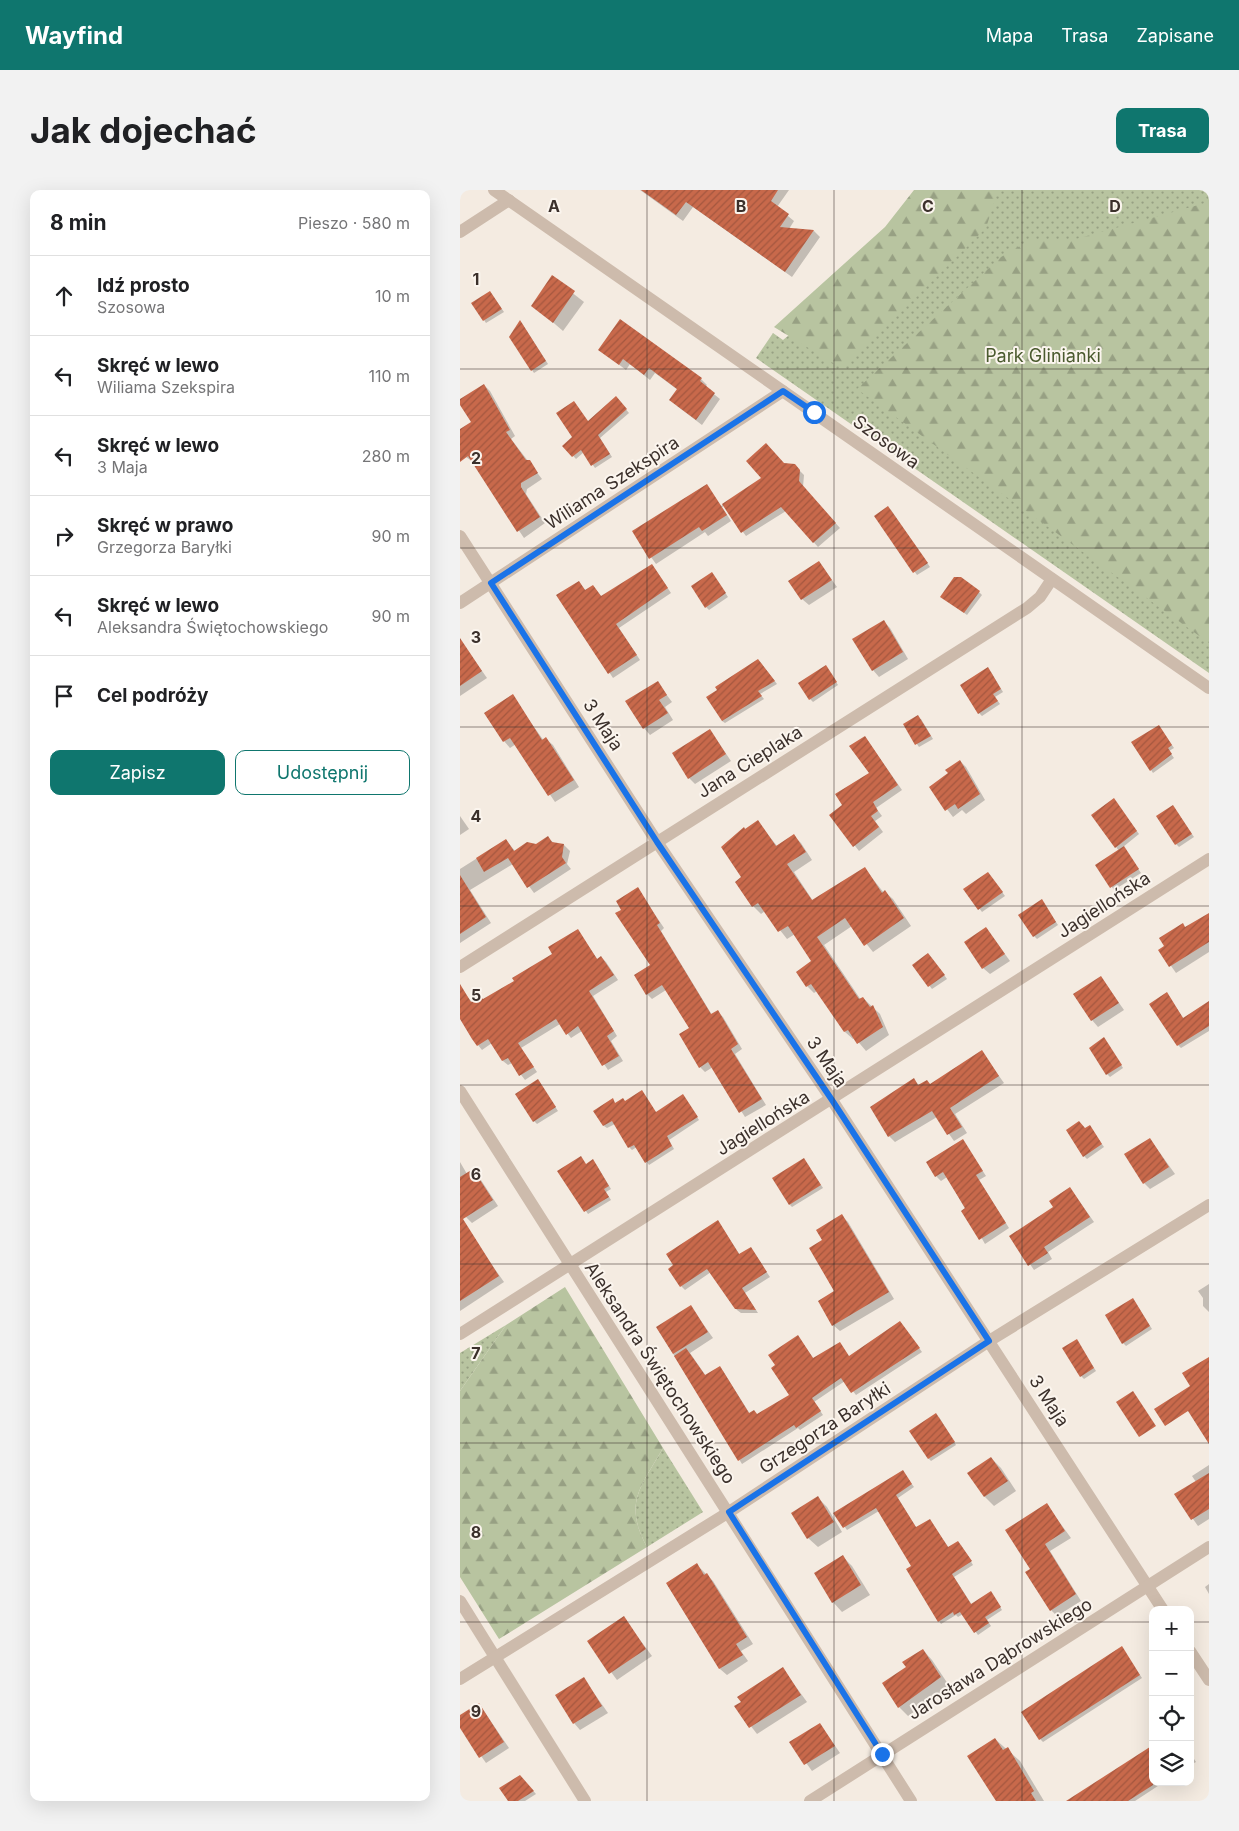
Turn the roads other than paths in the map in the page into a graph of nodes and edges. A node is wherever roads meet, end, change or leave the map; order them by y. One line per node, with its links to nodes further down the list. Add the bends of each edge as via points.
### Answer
1 (494, 190): 2 (street, Szosowa)
2 (508, 200): 3 (street); 4 (street, Szosowa)
3 (460, 232)
4 (783, 391): 6 (street, Szosowa); 7 (street, Wiliama Szekspira)
5 (460, 536): 7 (street, 3 Maja)
6 (1052, 579): 9 (street, Szosowa); 10 (street, Jana Cieplaka, via 1040,597 1027,608)
7 (491, 583): 8 (street, Wiliama Szekspira); 10 (street, 3 Maja)
8 (460, 603)
9 (1209, 688)
10 (657, 842): 12 (street, Jana Cieplaka); 14 (street, 3 Maja)
11 (1209, 859): 14 (street, Jagiellońska)
12 (460, 967)
13 (460, 1091): 16 (street, Aleksandra Świętochowskiego)
14 (832, 1100): 16 (street, Jagiellońska); 18 (street, 3 Maja)
15 (1209, 1205): 18 (street, Grzegorza Baryłki)
16 (570, 1266): 17 (street, Jagiellońska); 19 (street, Aleksandra Świętochowskiego)
17 (460, 1334)
18 (989, 1341): 19 (street, Grzegorza Baryłki); 21 (street, 3 Maja)
19 (729, 1512): 24 (street, Grzegorza Baryłki); 28 (street, Aleksandra Świętochowskiego)
20 (1209, 1547): 21 (street, Jarosława Dąbrowskiego)
21 (1148, 1586): 23 (street, 3 Maja); 28 (street, Jarosława Dąbrowskiego)
22 (460, 1601): 24 (street)
23 (1161, 1606)
24 (496, 1656): 26 (street, Grzegorza Baryłki); 29 (street)
25 (1194, 1657): 27 (street)
26 (460, 1679)
27 (1209, 1680)
28 (882, 1754): 30 (street, Jarosława Dąbrowskiego); 31 (street, Aleksandra Świętochowskiego)
29 (585, 1801)
30 (810, 1801)
31 (911, 1801)

